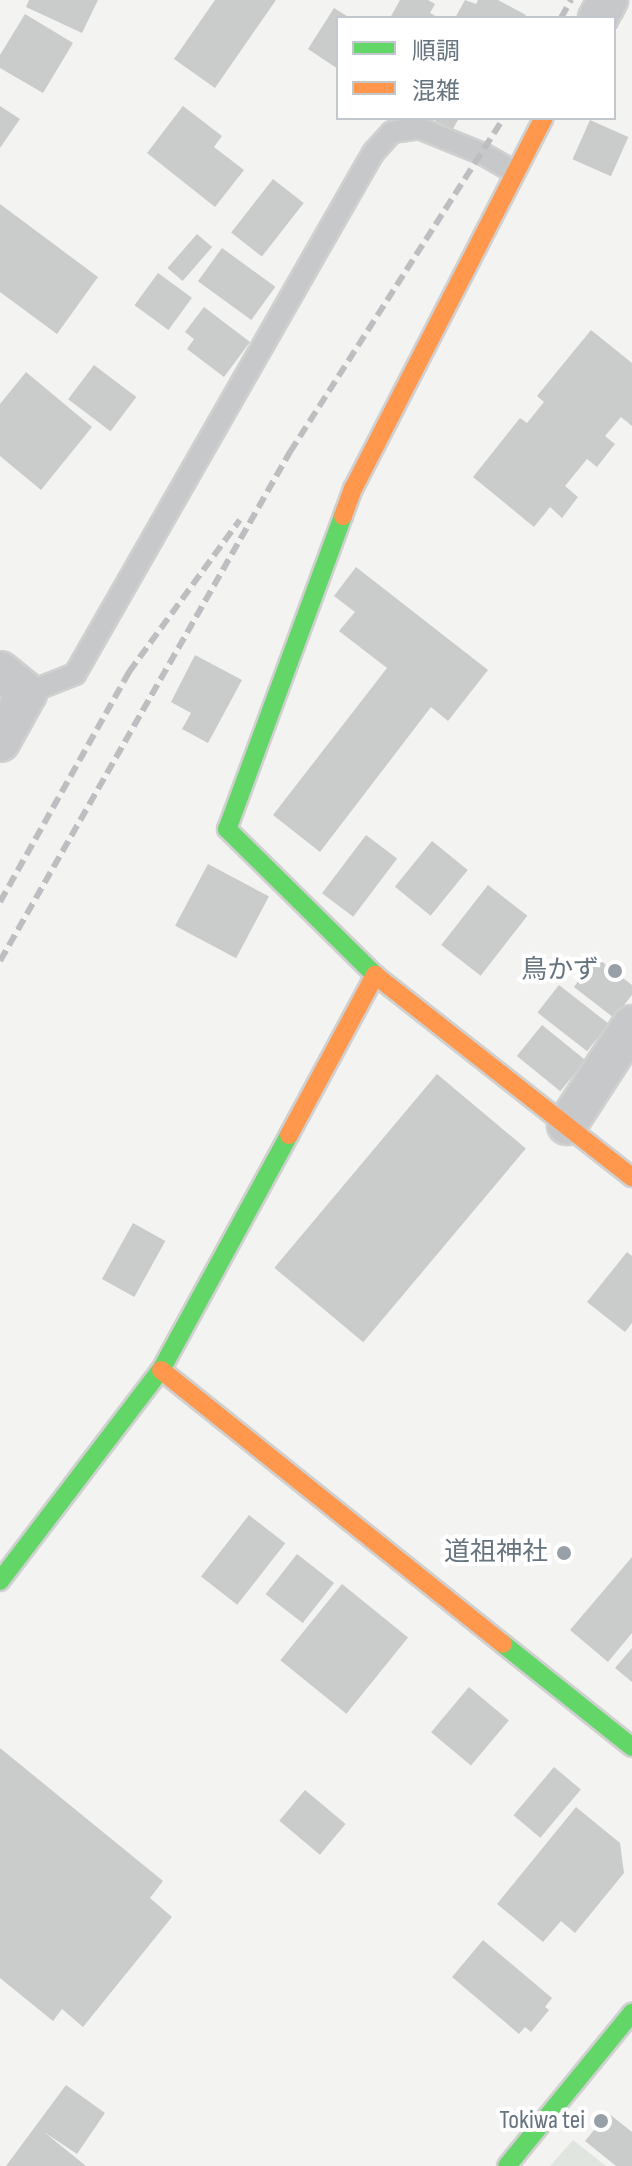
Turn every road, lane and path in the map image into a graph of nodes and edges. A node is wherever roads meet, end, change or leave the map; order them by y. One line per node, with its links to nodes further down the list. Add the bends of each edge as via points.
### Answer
1 (543, 120): 2 (street)
2 (514, 172): 3 (lane, via 419,128 392,132 373,153 75,674); 5 (street, via 353,489 227,829)
3 (14, 682): 4 (street)
4 (0, 742)
5 (375, 975): 7 (street); 9 (street)
6 (632, 1025): 7 (street)
7 (567, 1125): 8 (street)
8 (632, 1177)
9 (161, 1370): 10 (street); 11 (street)
10 (0, 1581)
11 (632, 1747)
12 (632, 2013): 13 (street)
13 (507, 2166)

